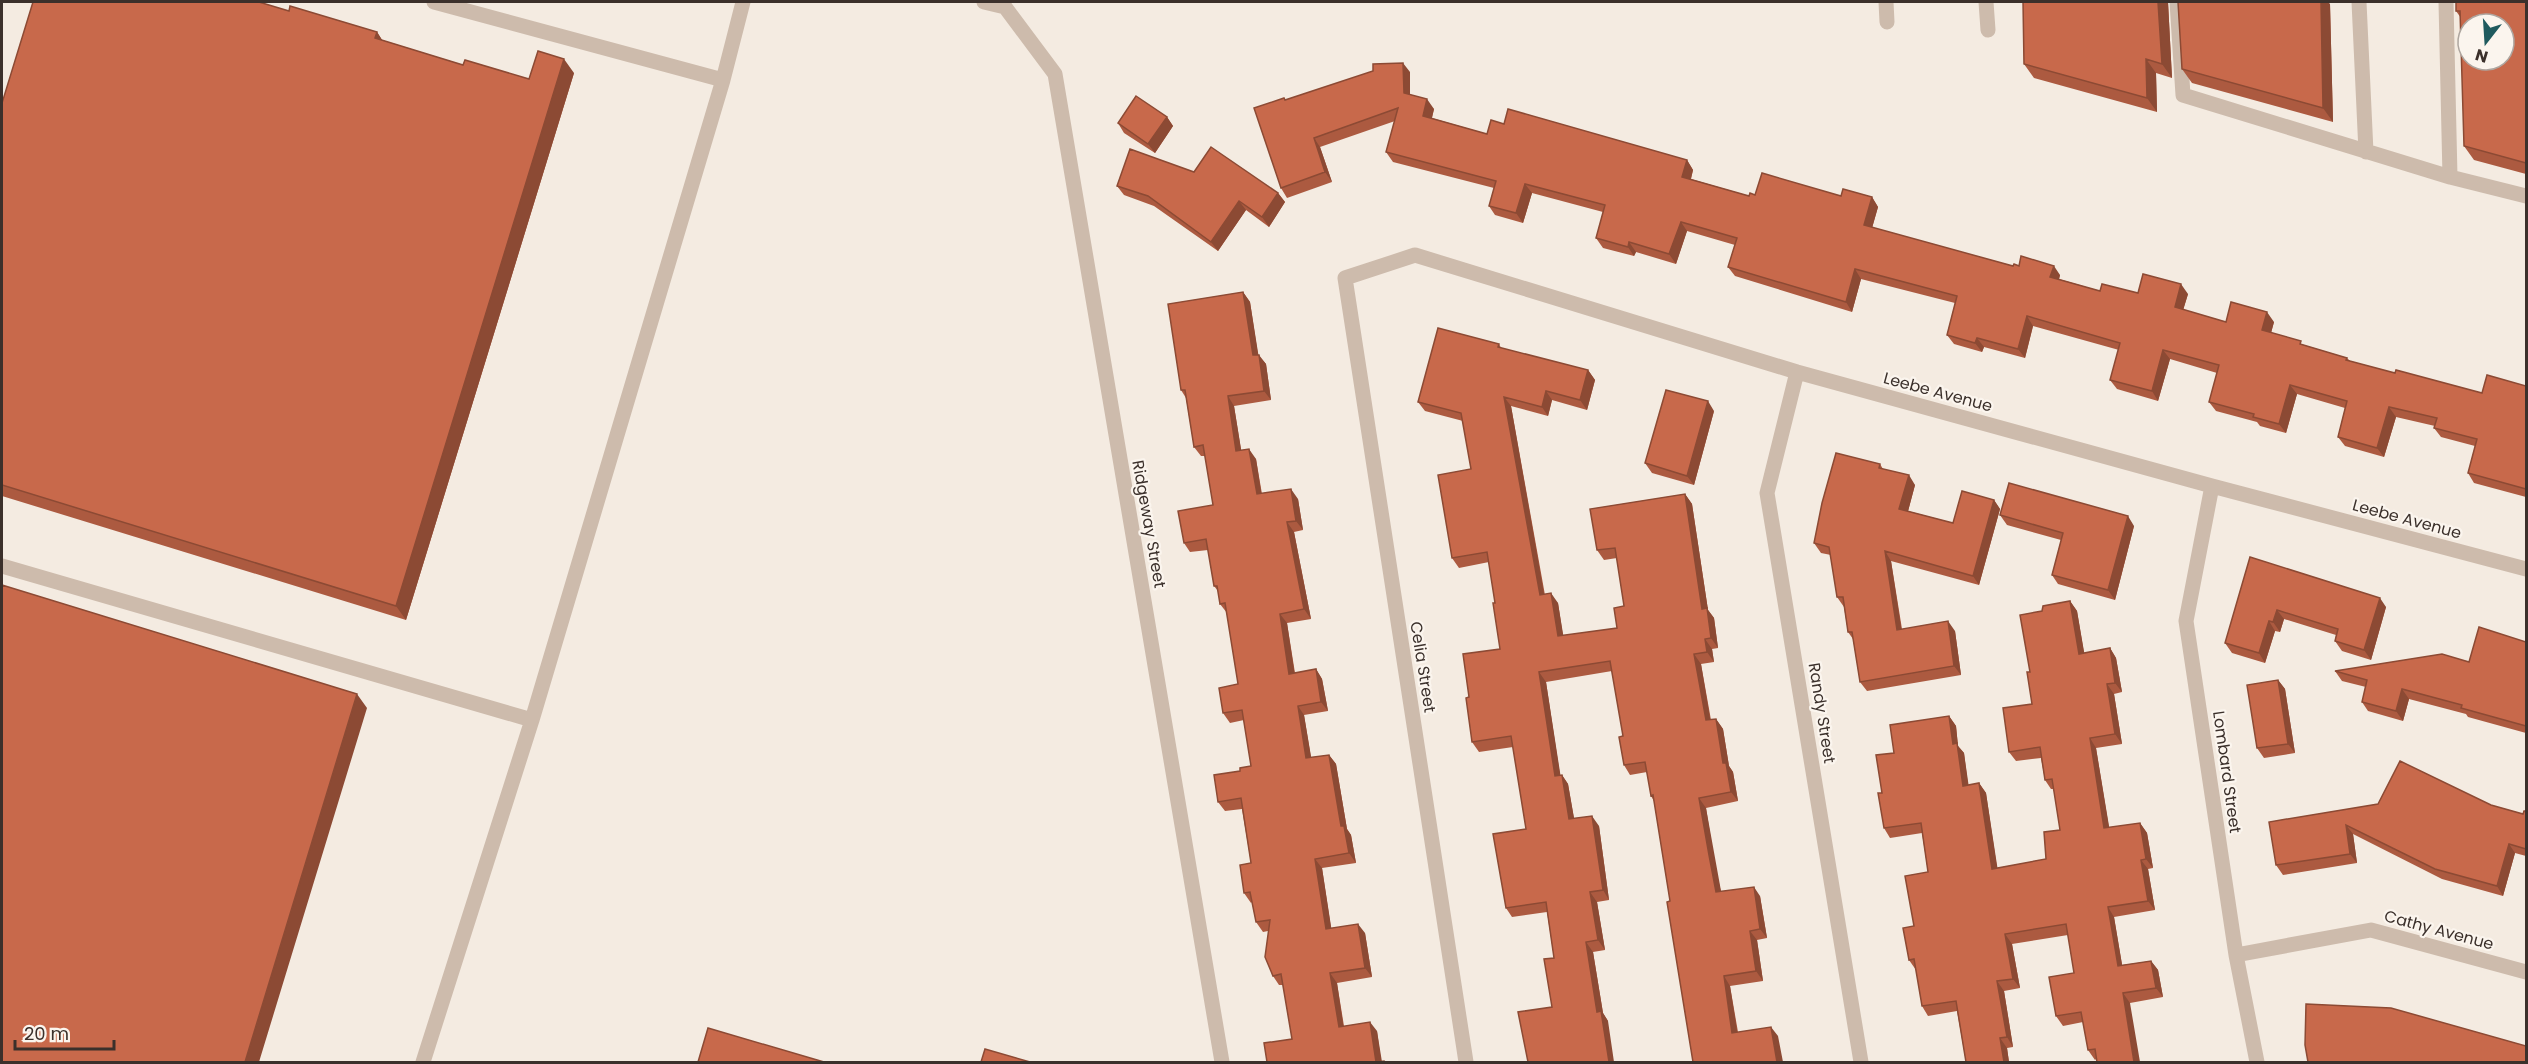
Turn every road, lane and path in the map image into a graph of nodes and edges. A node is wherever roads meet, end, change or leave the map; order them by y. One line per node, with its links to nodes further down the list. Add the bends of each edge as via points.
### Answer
1 (434, 2): 11 (street)
2 (743, 2): 11 (street)
3 (984, 2): 24 (street, Ridgeway Street, via 1005,7 1055,74)
4 (1886, 2): 9 (street)
5 (1986, 2): 10 (street)
6 (2177, 2): 12 (street, via 2183,95)
7 (2359, 2): 12 (street)
8 (2446, 2): 13 (street)
9 (1887, 22)
10 (1988, 30)
11 (723, 80): 20 (street)
12 (2366, 152): 13 (street)
13 (2450, 177): 14 (street)
14 (2526, 196)
15 (1345, 278): 16 (street, Leebe Avenue, via 1415,255); 25 (street, Celia Street)
16 (1797, 372): 17 (street, Leebe Avenue); 26 (street, Randy Street, via 1767,493)
17 (2212, 486): 19 (street, Leebe Avenue); 21 (street, Lombard Street, via 2186,621)
18 (2, 566): 20 (street)
19 (2526, 568)
20 (532, 720): 23 (street)
21 (2236, 955): 22 (street, Cathy Avenue, via 2371,930); 27 (street, Lombard Street)
22 (2526, 972)
23 (423, 1062)
24 (1222, 1062)
25 (1466, 1062)
26 (1861, 1062)
27 (2257, 1062)

